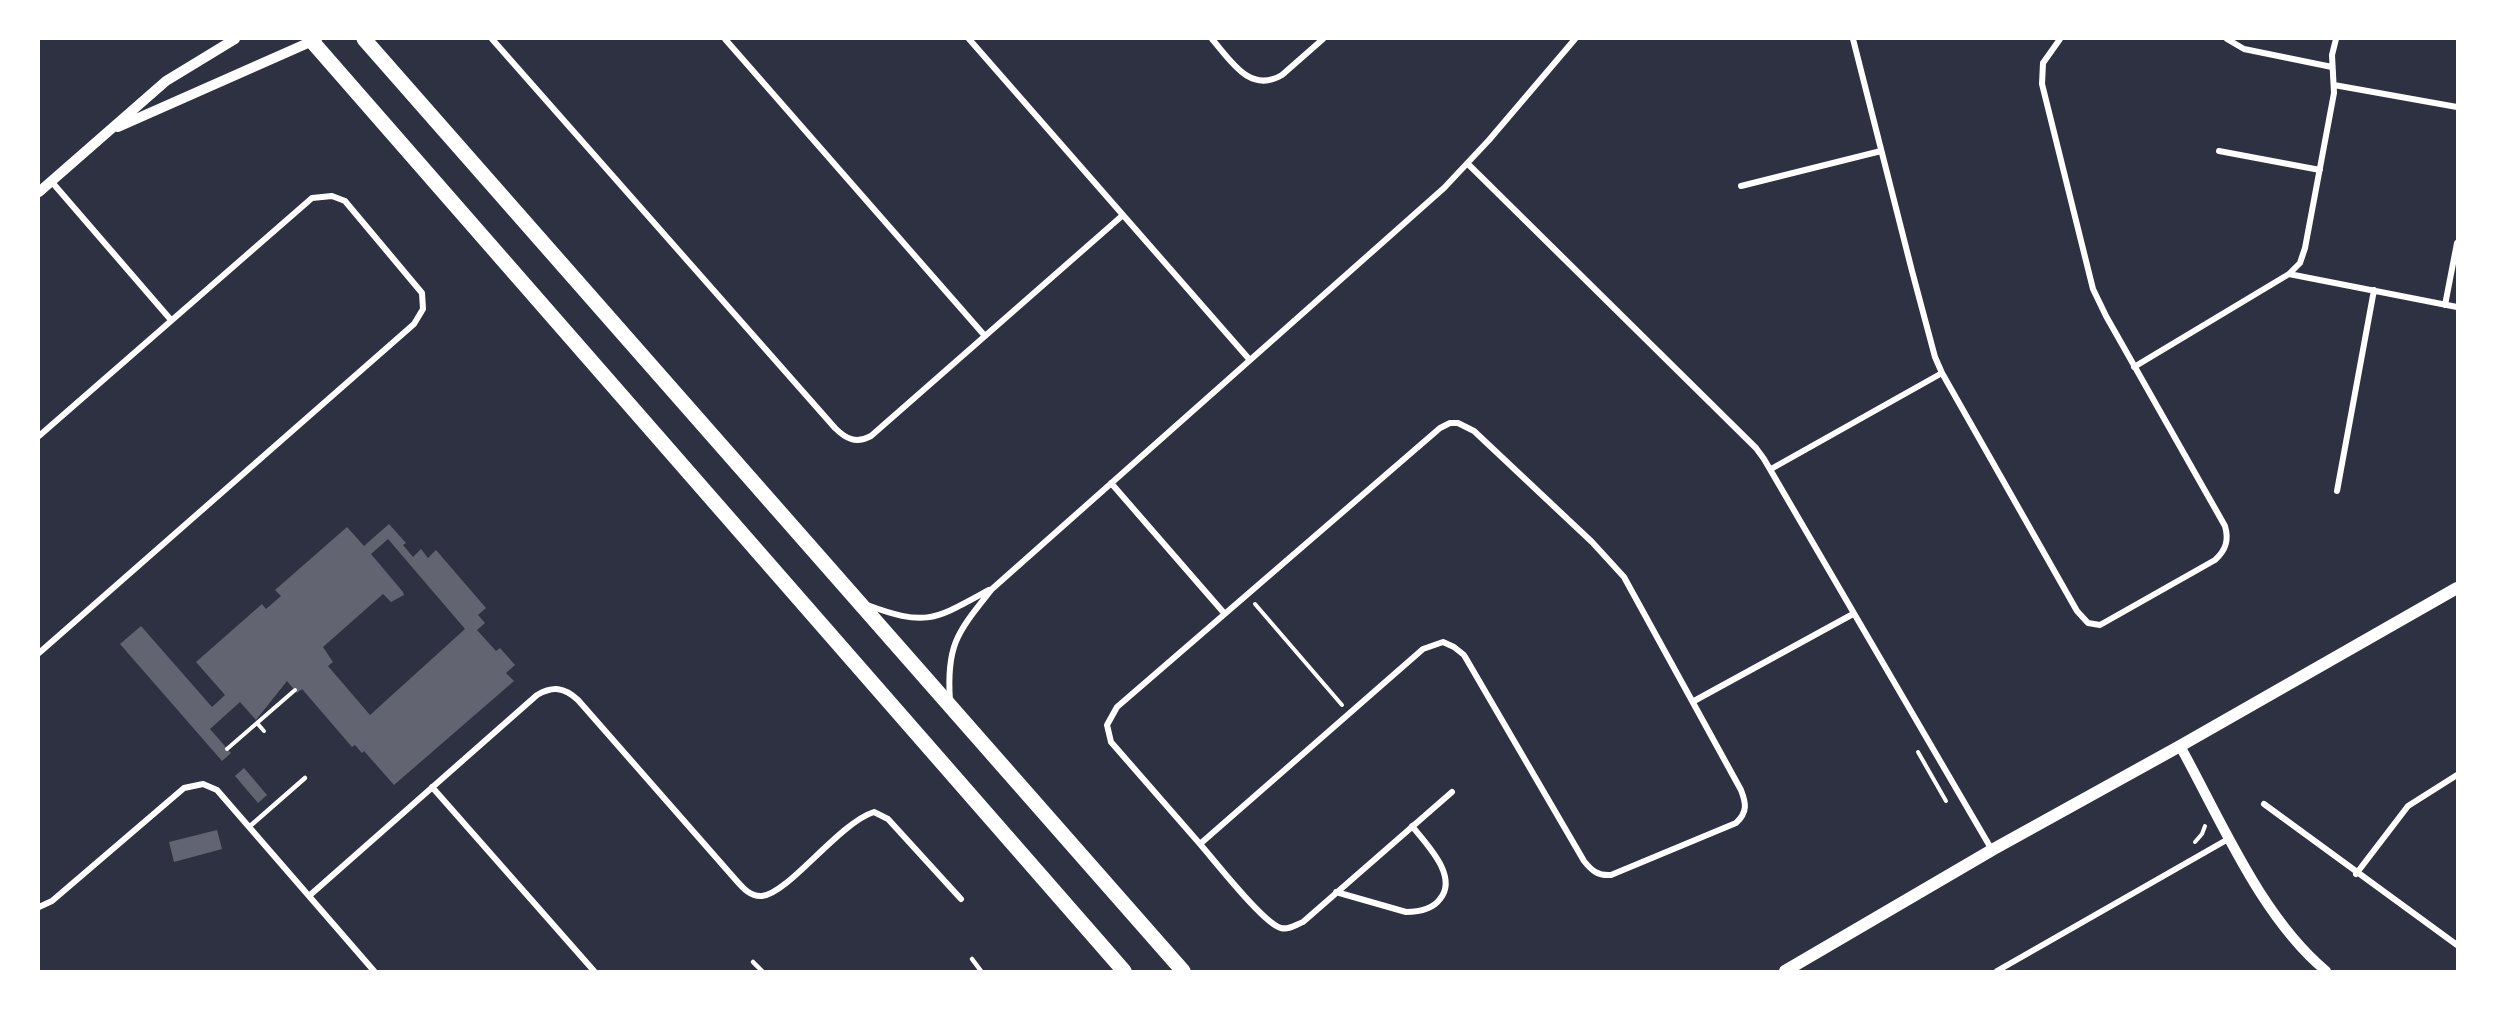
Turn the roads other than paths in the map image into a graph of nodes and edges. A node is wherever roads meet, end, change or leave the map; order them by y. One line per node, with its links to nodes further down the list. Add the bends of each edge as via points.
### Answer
1 (235, 39): 17 (street, via 177,73)
2 (364, 39): 42 (main road)
3 (492, 39): 32 (street, via 846,437 859,441 871,436)
4 (725, 39): 32 (street)
5 (969, 39): 25 (street)
6 (1212, 39): 7 (street, via 1244,75 1261,81 1282,75)
7 (1323, 39)
8 (1575, 39): 20 (street)
9 (1853, 39): 18 (street)
10 (2060, 39): 34 (street, via 2043,63 2042,84 2093,289)
11 (2227, 39): 14 (street, via 2244,49)
12 (2336, 39): 14 (street)
13 (313, 40): 17 (street); 72 (main road)
14 (2332, 67): 15 (street)
15 (2334, 85): 16 (street); 21 (street)
16 (2457, 107)
17 (109, 130): 22 (street)
18 (1881, 151): 23 (street); 35 (street)
19 (2219, 151): 21 (street)
20 (1468, 164): 33 (street); 37 (street, via 1756,448)
21 (2320, 170): 27 (street, via 2303,256)
22 (51, 181): 24 (street); 31 (street)
23 (1741, 186)
24 (39, 192)
25 (1124, 215): 32 (street); 33 (street)
26 (2457, 243): 29 (street)
27 (2289, 274): 28 (street); 34 (street)
28 (2374, 290): 29 (street); 39 (street)
29 (2445, 305): 30 (street)
30 (2457, 307)
31 (171, 320): 36 (street); 45 (street, via 306,201 325,195 350,206 417,284 424,298 423,309 414,324)
32 (985, 336)
33 (1249, 359): 38 (street)
34 (2134, 367): 35 (street, via 2225,526 2227,545 2215,560 2100,625 2088,623 2077,611)
35 (1942, 374): 37 (street)
36 (39, 436)
37 (1771, 469): 44 (street)
38 (1111, 483): 41 (street); 43 (street)
39 (2337, 491)
40 (2457, 588): 48 (main road)
41 (992, 589): 42 (street, via 933,618 914,619); 47 (street, via 967,621 950,655)
42 (861, 603): 47 (main road)
43 (1224, 613): 46 (street, via 1440,428 1458,423 1474,431 1611,561 1624,577); 57 (street, via 1118,707 1107,725 1110,742)
44 (1853, 614): 46 (street); 58 (street)
45 (39, 653)
46 (1694, 701): 57 (street, via 1741,789 1746,804 1744,814 1736,823 1611,874 1596,873 1584,861 1464,656 1443,642 1423,649)
47 (950, 705): 73 (main road)
48 (2180, 746): 56 (street); 58 (main road)
49 (2457, 775): 59 (street, via 2408,806)
50 (305, 778): 55 (lane)
51 (432, 787): 61 (street); 62 (street, via 537,695 564,689 752,894 761,896 778,889 854,821 874,812 888,819); 69 (street)
52 (1452, 792): 54 (street)
53 (2264, 804): 59 (street)
54 (1412, 826): 60 (street); 60 (street, via 1445,873 1445,892 1439,901 1418,912 1406,912)
55 (249, 827): 61 (street); 63 (street, via 217,790 203,784 189,785 52,901)
56 (2230, 838): 76 (street); 77 (street, via 2281,923)
57 (1200, 844): 60 (street, via 1263,915 1282,929 1302,922)
58 (1992, 850): 65 (main road)
59 (2356, 874): 64 (street)
60 (1336, 892)
61 (309, 896): 68 (street)
62 (961, 899)
63 (39, 907)
64 (2457, 945)
65 (1819, 953): 74 (main road); 75 (main road)
66 (972, 959): 71 (lane)
67 (753, 962): 70 (lane)
68 (374, 971)
69 (594, 971)
70 (762, 971)
71 (981, 971)
72 (1124, 971)
73 (1183, 971)
74 (1785, 971)
75 (1792, 971)
76 (1997, 971)
77 (2326, 971)

